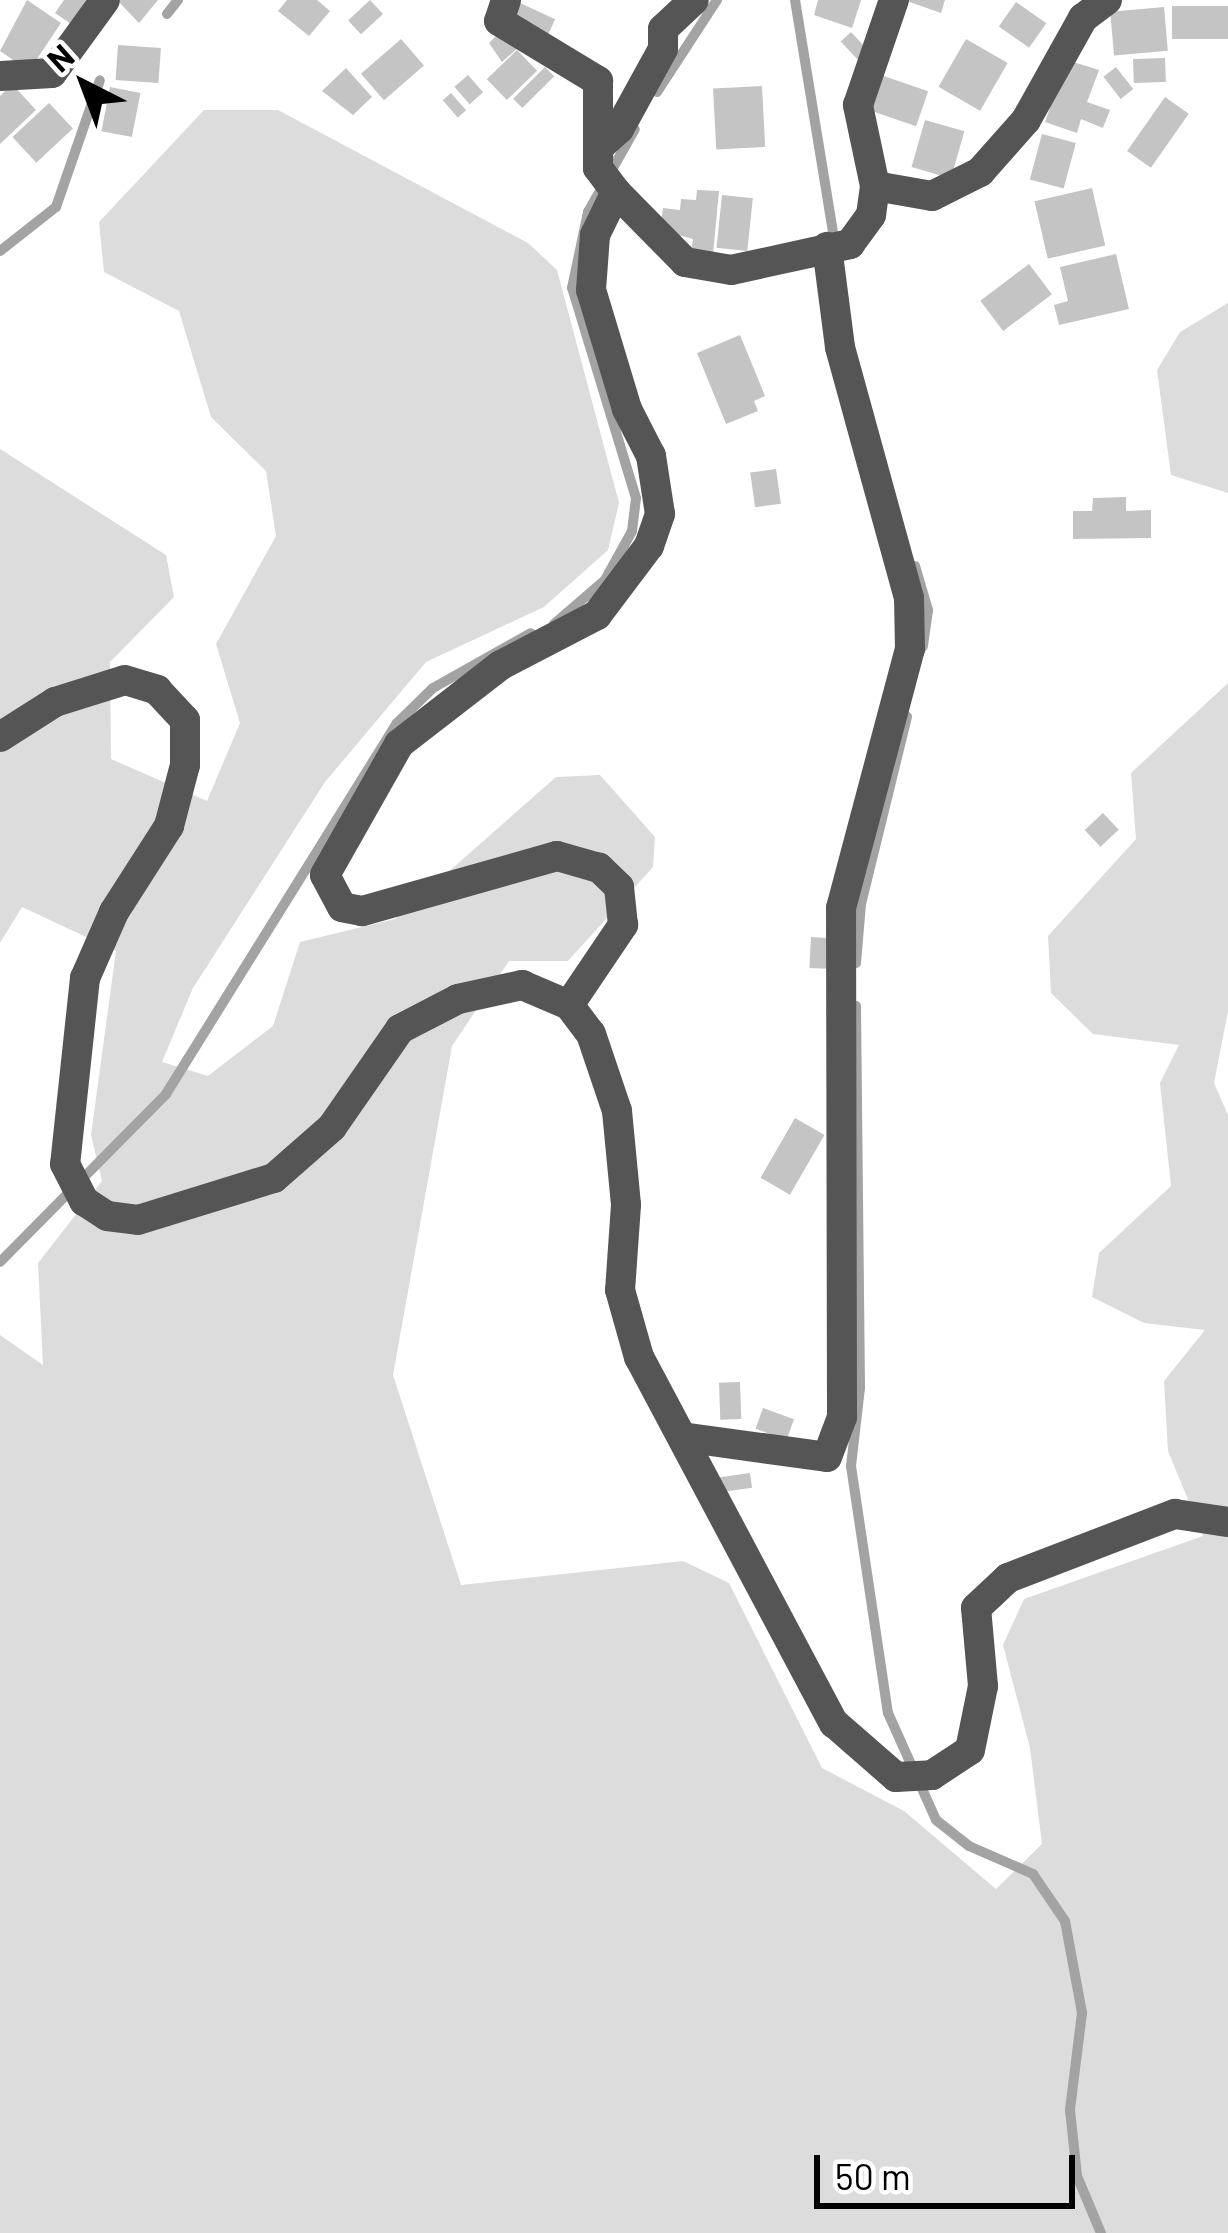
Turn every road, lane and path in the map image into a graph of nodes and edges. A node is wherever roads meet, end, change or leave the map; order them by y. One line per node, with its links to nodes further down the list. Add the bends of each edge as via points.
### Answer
1 (105, 0): 6 (street, via 52,73)
2 (506, 0): 7 (street, via 499,20 598,82)
3 (694, 0): 7 (street, via 663,29 663,50)
4 (894, 0): 8 (street, via 858,105)
5 (1107, 0): 8 (street, via 1083,18 1026,120 980,172 932,196)
6 (0, 76)
7 (604, 169): 9 (street, via 685,262 730,270); 11 (street, via 591,290 654,469 660,514 650,546 597,615 501,665 399,744 325,875 342,908 362,911 557,856 598,868 619,887 623,925)
8 (875, 186): 9 (street, via 871,215)
9 (838, 246): 12 (street, via 840,347 909,598 910,649 841,908 842,1418 826,1457)
10 (0, 737): 11 (street, via 55,702 125,680 157,690 185,720 185,765 170,826 114,912 85,978 65,1147 77,1192 107,1216 139,1220 274,1178 332,1127 400,1029 458,999 522,986)
11 (569, 1005): 12 (street, via 590,1034 617,1111 626,1205 620,1291 639,1358)
12 (688, 1438): 13 (street, via 834,1723 896,1777 932,1775 970,1750 982,1686 976,1608 1009,1579 1175,1514)
13 (1228, 1522)

